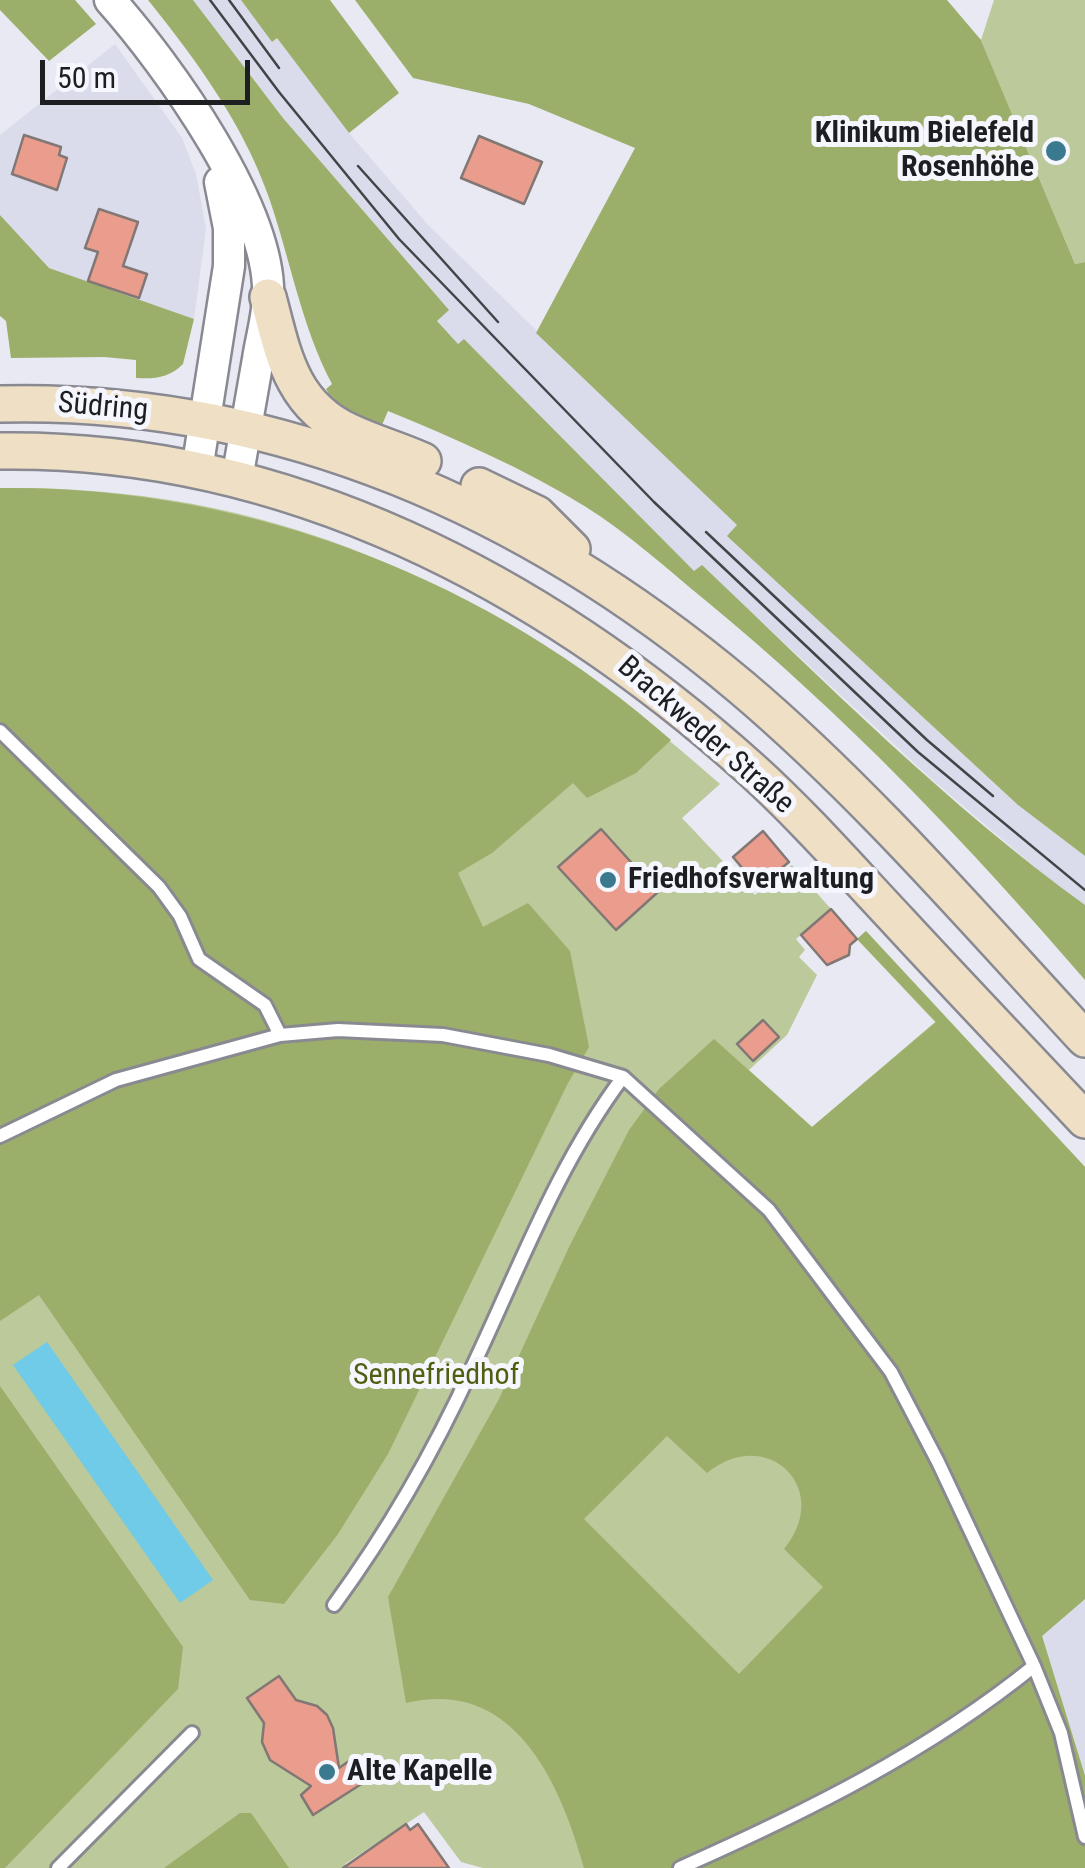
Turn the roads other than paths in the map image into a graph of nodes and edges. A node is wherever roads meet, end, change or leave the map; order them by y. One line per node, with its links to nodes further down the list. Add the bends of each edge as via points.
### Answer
1 (110, 0): 2 (street)
2 (200, 123): 3 (street, via 239,189 258,240); 5 (street, via 229,228)
3 (268, 297): 6 (street); 10 (main road, via 284,360 308,404 347,431 536,514)
4 (0, 404): 5 (main road, Südring, via 125,408)
5 (205, 420): 6 (main road, Brackweder Straße); 8 (street)
6 (246, 428): 9 (street); 10 (main road, Brackweder Straße, via 444,495)
7 (0, 451): 8 (main road, Südring, via 98,454)
8 (197, 470): 9 (main road, Brackweder Straße)
9 (237, 479): 15 (main road, Brackweder Straße, via 301,497 442,554 624,664 755,773)
10 (612, 588): 13 (main road, Brackweder Straße, via 740,686 815,755)
11 (0, 731): 12 (lane, via 159,887 199,959 265,1005)
12 (280, 1035): 14 (lane, via 338,1030 443,1036 549,1055); 16 (lane, via 116,1080)
13 (1085, 1039)
14 (623, 1077): 17 (lane, via 576,1148 436,1439); 18 (lane, via 769,1210 890,1372)
15 (1085, 1120)
16 (0, 1136)
17 (334, 1605)
18 (1034, 1666): 20 (lane, via 1061,1733); 22 (lane, via 915,1751)
19 (192, 1733): 21 (lane)
20 (1085, 1837)
21 (58, 1868)
22 (680, 1868)

